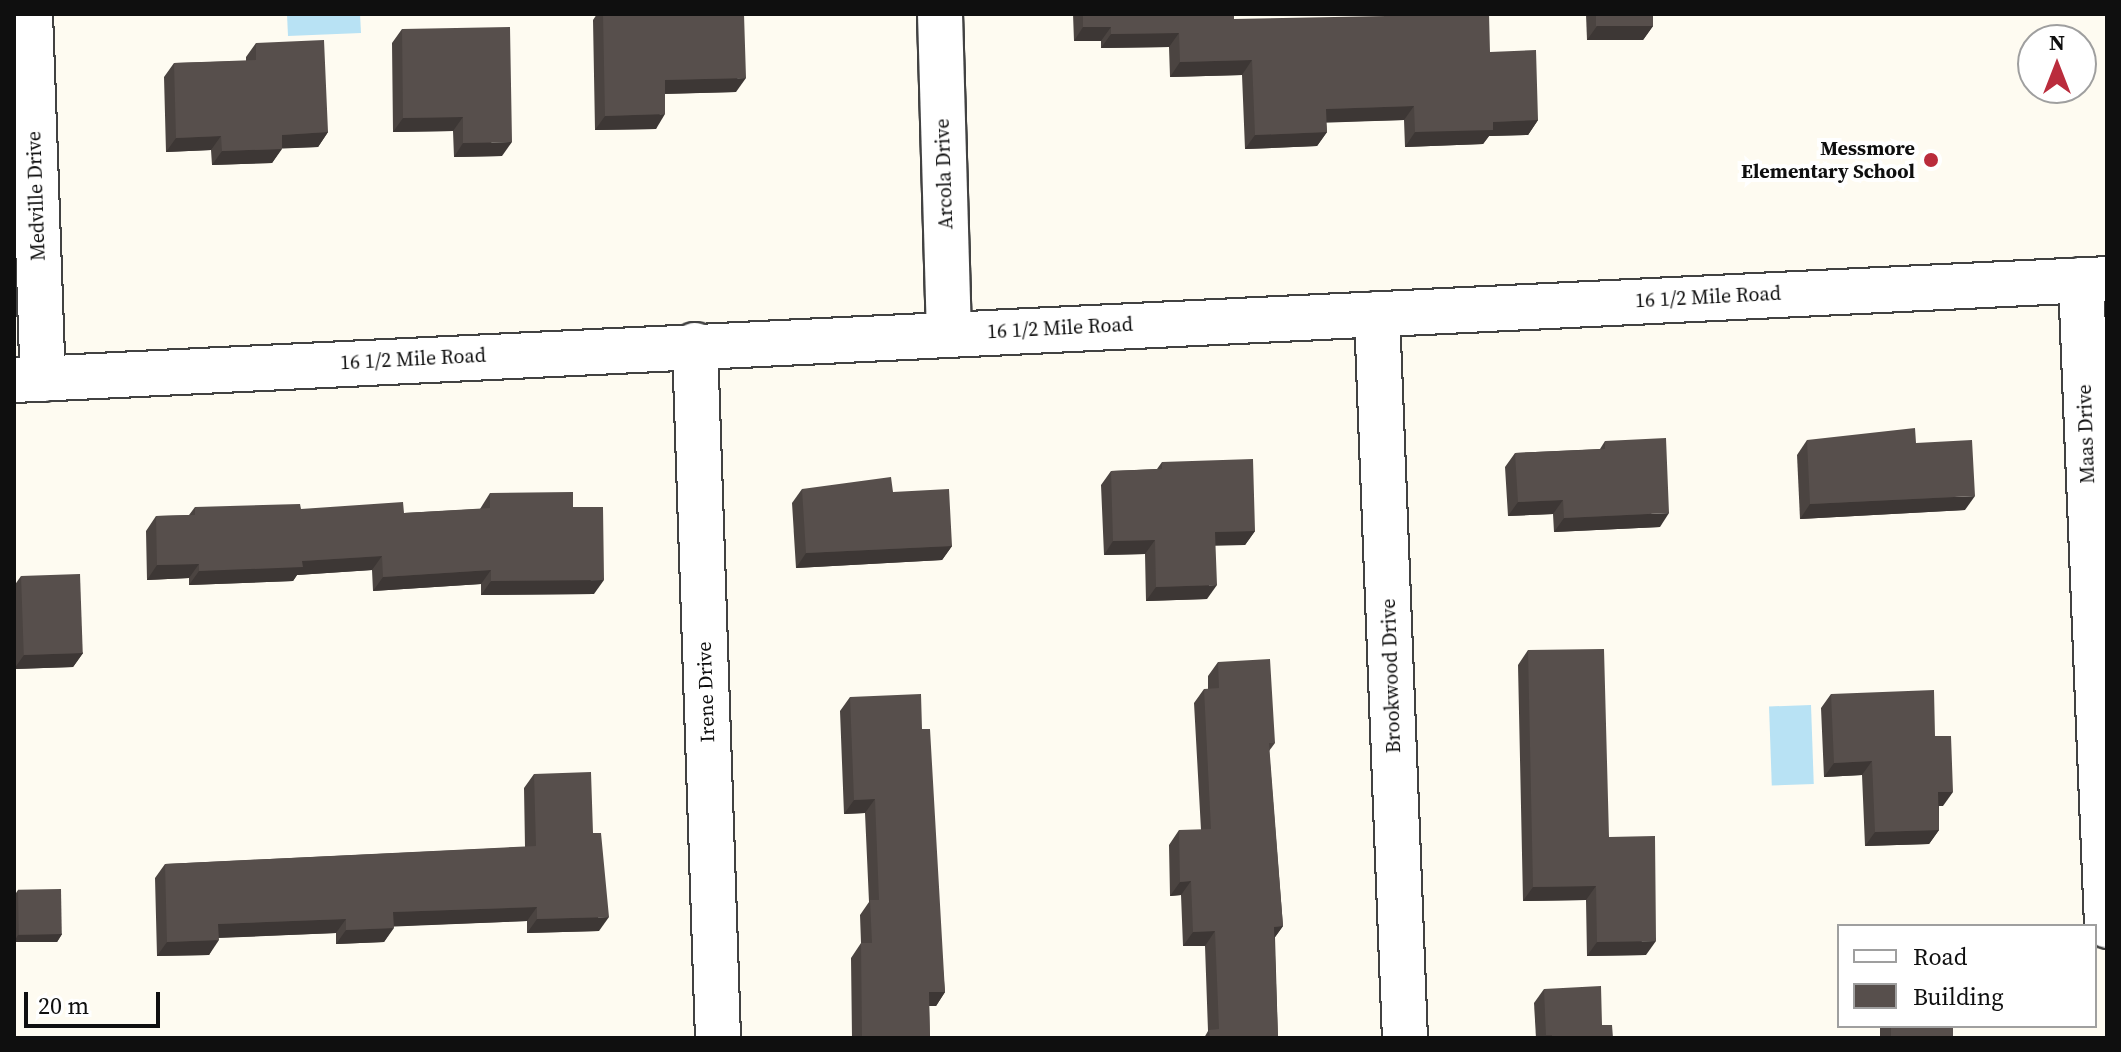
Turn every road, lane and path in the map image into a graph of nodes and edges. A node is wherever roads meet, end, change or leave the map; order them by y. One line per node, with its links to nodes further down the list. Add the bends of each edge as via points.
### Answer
1 (30, 14): 7 (street, Medville Drive)
2 (940, 14): 5 (street, Arcola Drive)
3 (2094, 279): 4 (street, 16 1/2 Mile Road); 8 (street, Maas Drive)
4 (1377, 314): 5 (street, 16 1/2 Mile Road); 10 (street, Brookwood Drive)
5 (949, 333): 6 (street, 16 1/2 Mile Road)
6 (695, 345): 7 (street, 16 1/2 Mile Road); 9 (street, Irene Drive)
7 (28, 379)
8 (2107, 925)
9 (718, 1038)
10 (1405, 1038)

